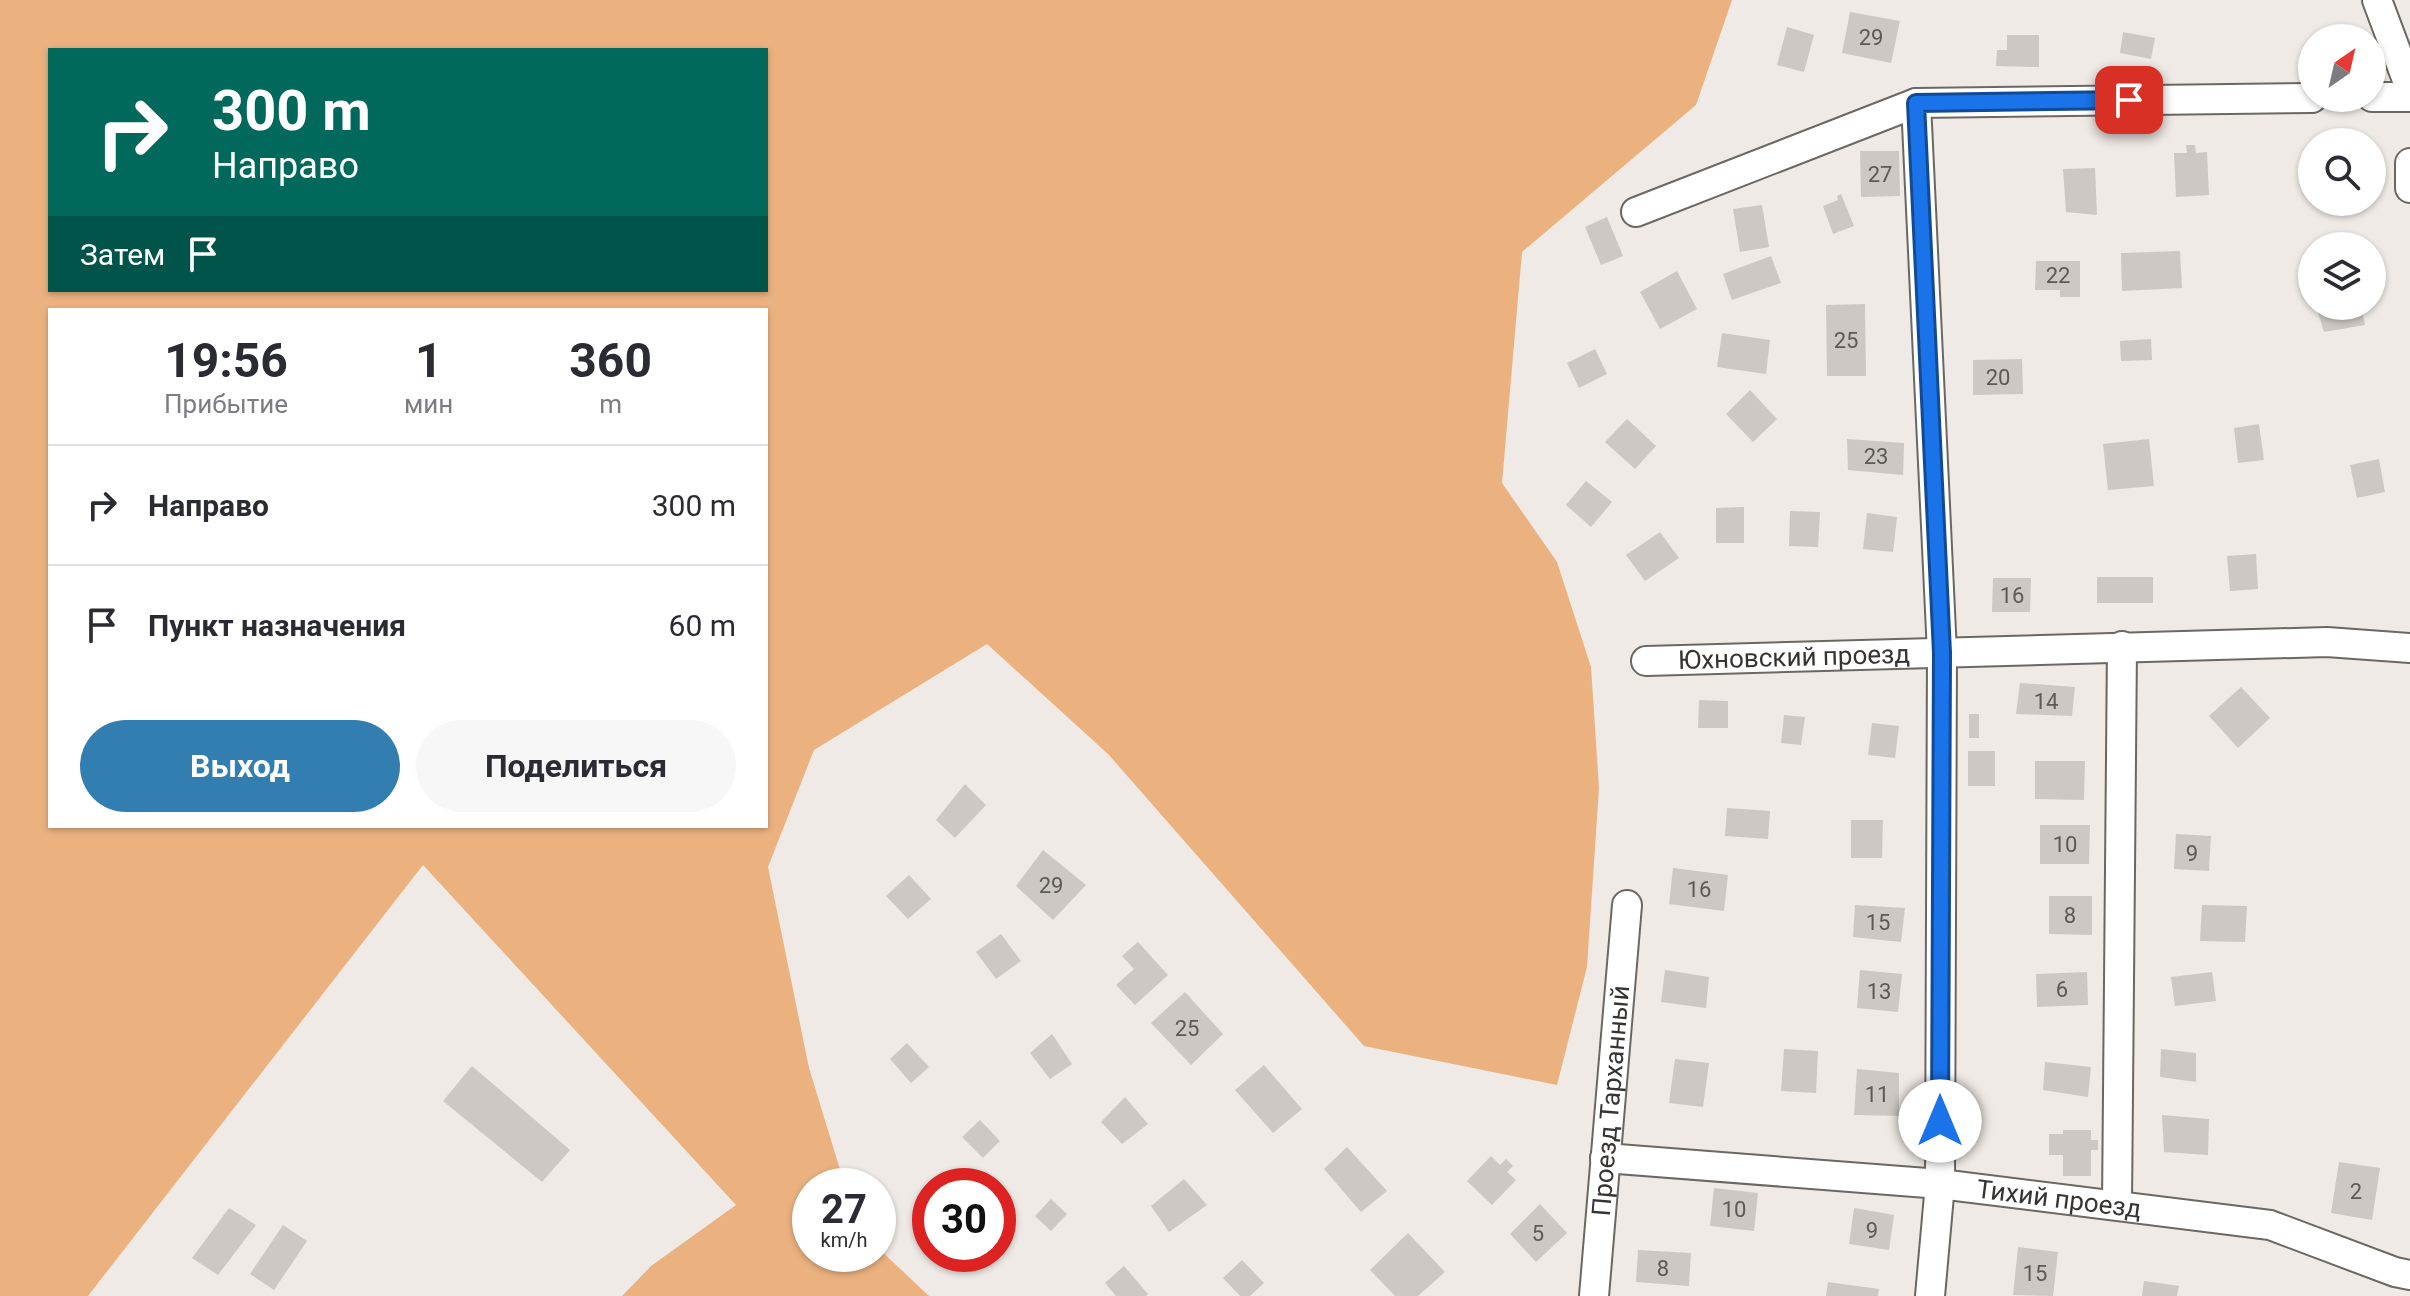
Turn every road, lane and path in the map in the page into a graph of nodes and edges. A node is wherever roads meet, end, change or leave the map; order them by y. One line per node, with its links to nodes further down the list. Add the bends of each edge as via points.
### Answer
1 (2377, 0): 2 (street)
2 (2410, 88)
3 (2386, 97): 4 (street)
4 (2410, 97)
5 (2298, 98): 6 (street)
6 (1916, 103): 9 (street); 12 (street)
7 (2410, 163): 8 (street)
8 (2410, 185)
9 (1636, 212)
10 (2122, 646): 11 (street, Юхновский проезд, via 2327,642); 12 (street, Юхновский проезд); 17 (street)
11 (2410, 648)
12 (1942, 653): 13 (street, Юхновский проезд); 16 (street)
13 (1646, 661)
14 (1627, 905): 15 (street, Проезд Тарханный)
15 (1605, 1158): 16 (street, Тихий проезд); 19 (street, Проезд Тарханный)
16 (1940, 1184): 17 (street, Тихий проезд); 20 (street)
17 (2117, 1205): 18 (street, Тихий проезд, via 2270,1225)
18 (2410, 1275)
19 (1594, 1296)
20 (1930, 1296)

